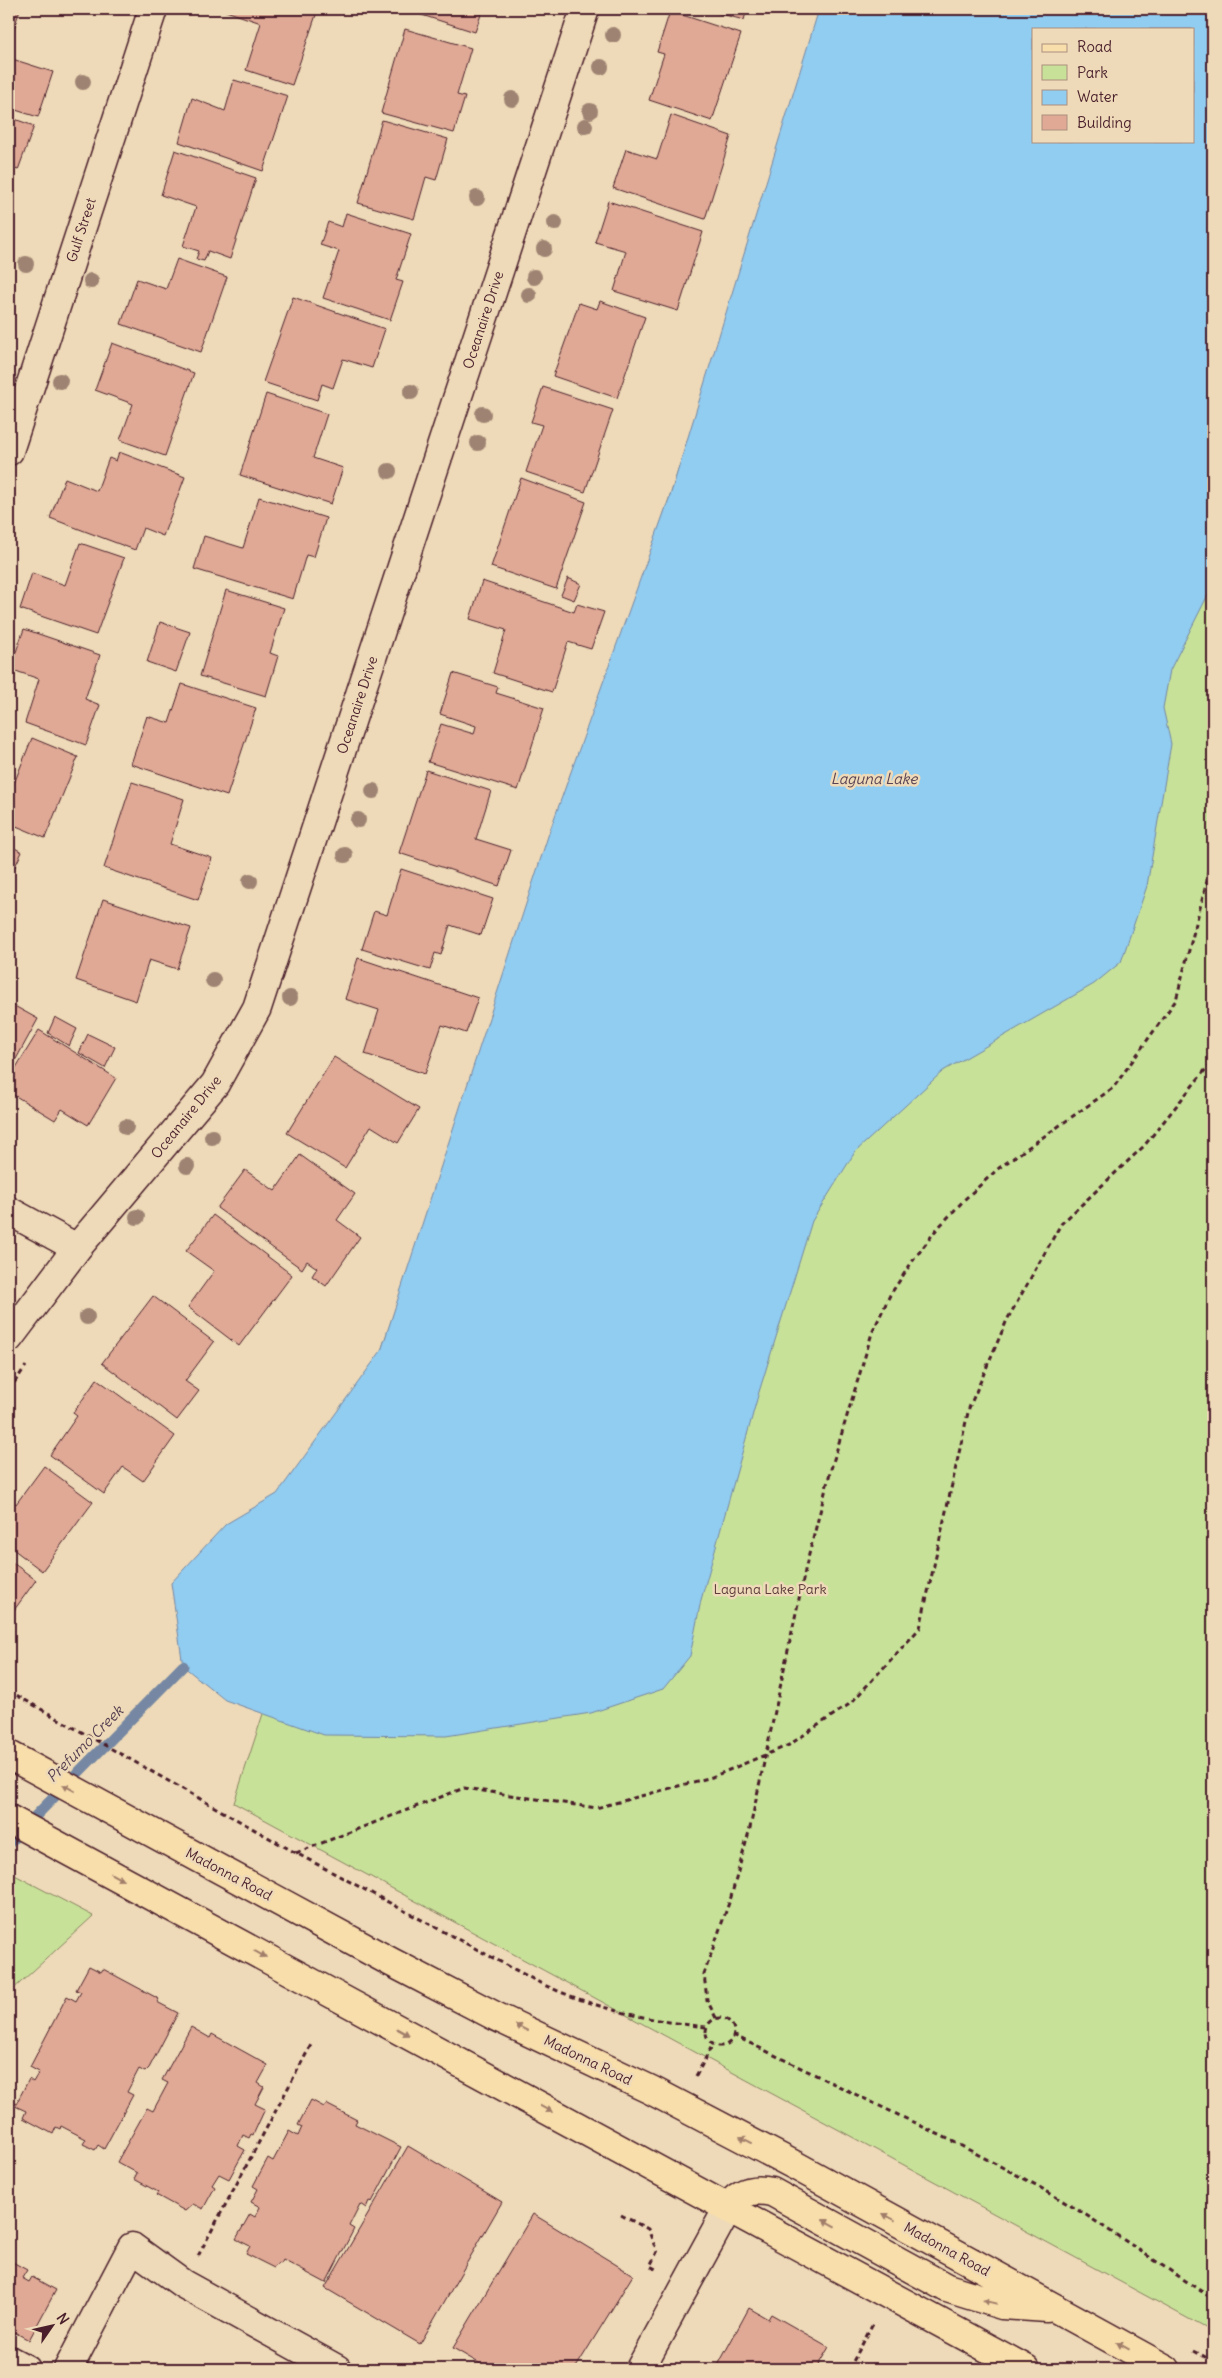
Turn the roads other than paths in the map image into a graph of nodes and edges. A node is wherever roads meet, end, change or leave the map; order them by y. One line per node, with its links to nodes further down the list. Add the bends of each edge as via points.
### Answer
1 (153, 9): 3 (street, Gulf Street)
2 (585, 9): 5 (street, Oceanaire Drive, via 257,1008 214,1084)
3 (9, 451)
4 (9, 1211): 5 (street)
5 (78, 1248): 6 (street, Oceanaire Drive)
6 (9, 1338)
7 (9, 1755): 10 (main road, Madonna Road, one-way to 7, via 651,2090 400,1967)
8 (9, 1818): 9 (main road, one-way to 9)
9 (728, 2208): 10 (main road, one-way to 9, via 1002,2305 947,2288 772,2192 750,2190 741,2194); 15 (street); 16 (main road)
10 (1056, 2308): 17 (main road, Madonna Road, one-way to 10)
11 (9, 2360): 12 (street)
12 (26, 2369)
13 (68, 2369): 14 (street, via 132,2247 183,2284)
14 (336, 2369)
15 (640, 2369)
16 (1026, 2369)
17 (1166, 2369)

